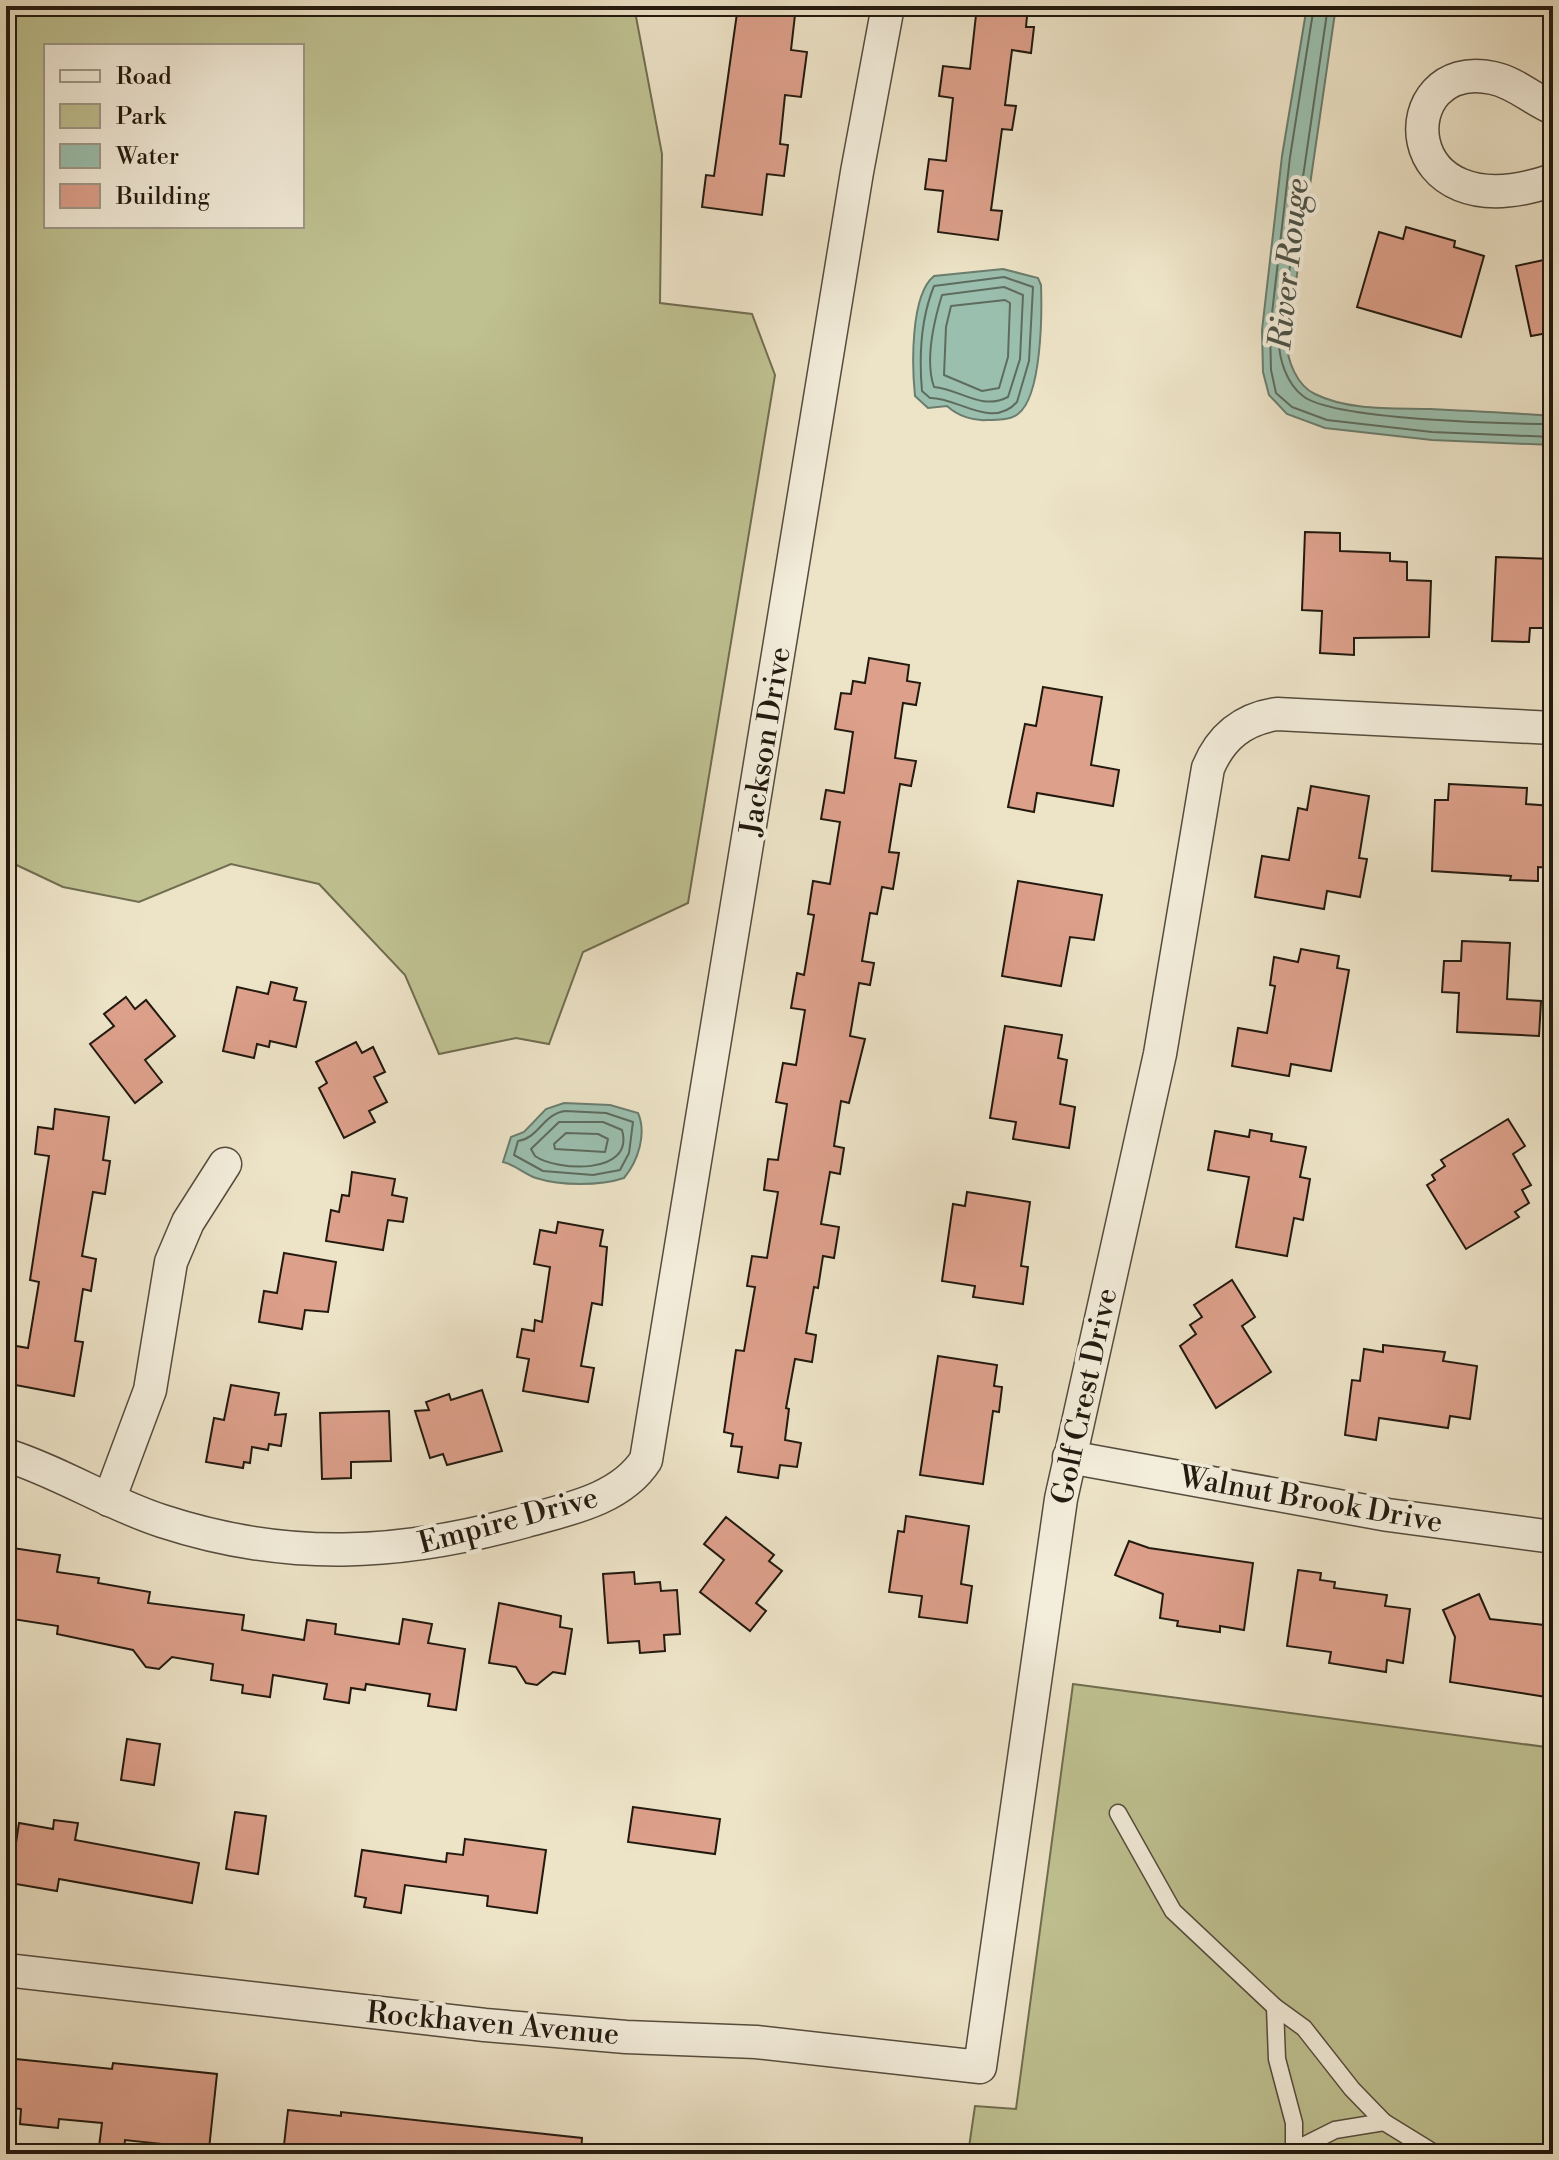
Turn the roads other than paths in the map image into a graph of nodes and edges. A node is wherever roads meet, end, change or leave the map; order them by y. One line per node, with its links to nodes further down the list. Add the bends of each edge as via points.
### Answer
1 (888, 6): 8 (street, Jackson Drive, via 651,1445)
2 (1553, 108): 3 (street, via 1511,83 1471,76 1440,88 1426,107 1421,128 1424,150 1434,166 1448,181 1466,189 1513,191)
3 (1553, 180)
4 (1553, 728): 7 (street, Golf Crest Drive, via 1277,714 1257,717 1229,735 1208,768 1160,1054)
5 (225, 1164): 9 (street, via 188,1222 171,1262 150,1390)
6 (6, 1455): 9 (street, Empire Drive)
7 (1069, 1457): 10 (street, Walnut Brook Drive, via 1388,1515); 14 (street, Golf Crest Drive)
8 (637, 1474): 9 (street, Empire Drive, via 624,1487 536,1518 477,1535 384,1549 256,1545 162,1521)
9 (109, 1500)
10 (1553, 1537)
11 (1118, 1813): 13 (lane, via 1173,1911)
12 (6, 1970): 14 (street, Rockhaven Avenue, via 485,2025 756,2042)
13 (1275, 2007): 15 (lane, via 1304,2028); 16 (lane, via 1277,2059 1294,2123)
14 (980, 2067)
15 (1384, 2122): 16 (lane, via 1335,2130); 17 (lane)
16 (1294, 2152)
17 (1436, 2154)

